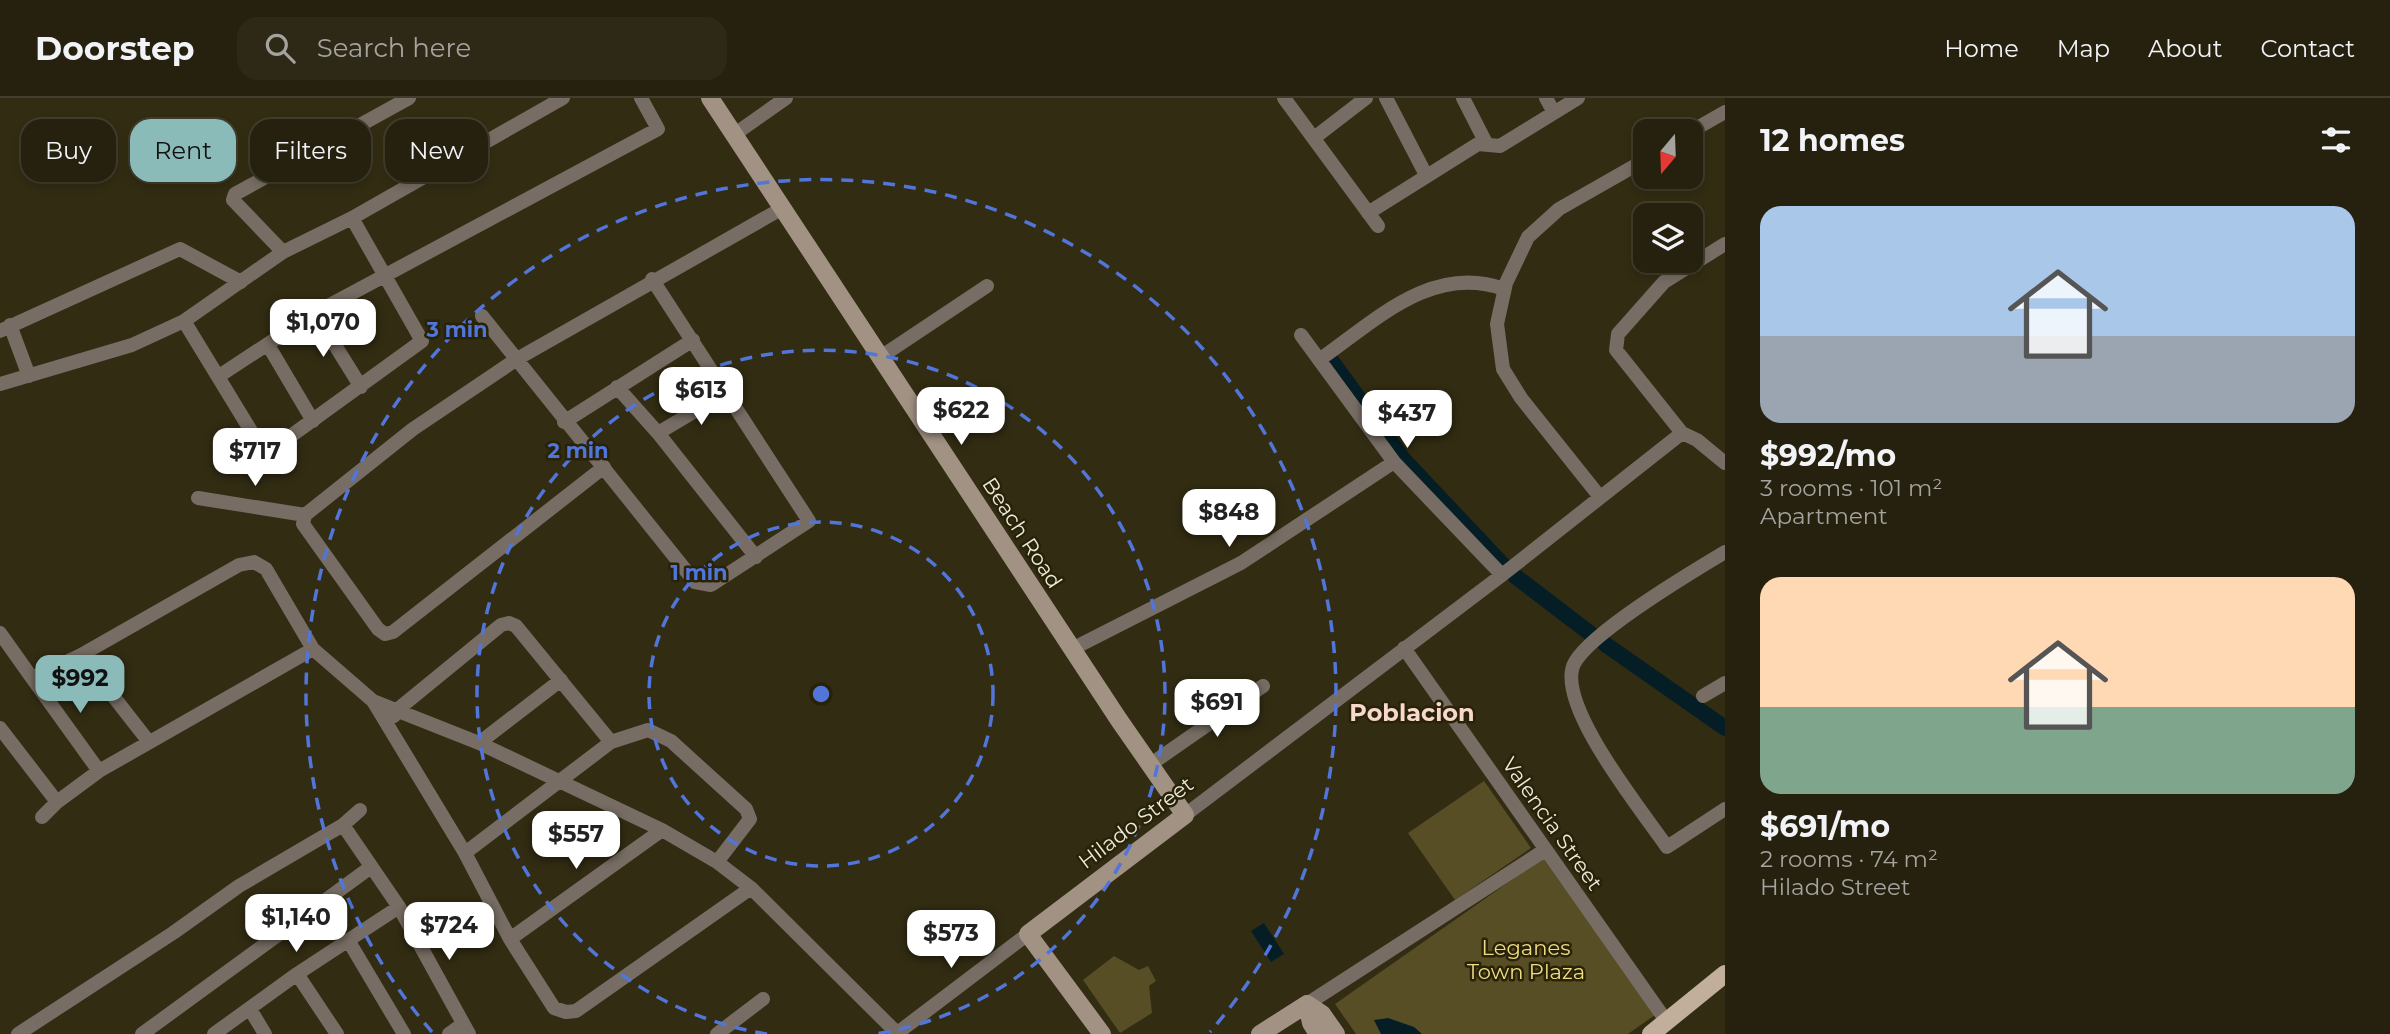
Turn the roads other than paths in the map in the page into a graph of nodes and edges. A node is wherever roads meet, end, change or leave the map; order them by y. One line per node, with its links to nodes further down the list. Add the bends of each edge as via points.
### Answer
1 (409, 98): 24 (street, via 235,194 233,200)
2 (564, 98): 21 (street)
3 (642, 98): 25 (street, via 658,129)
4 (710, 98): 14 (main road, Beach Road)
5 (786, 98): 14 (street)
6 (1284, 98): 15 (street)
7 (1366, 98): 15 (street)
8 (1386, 98): 18 (street)
9 (1463, 98): 16 (street)
10 (1578, 98): 11 (street)
11 (1549, 105): 16 (street, via 1500,146)
12 (1725, 113): 13 (street)
13 (1703, 125)
14 (735, 134): 19 (main road, Beach Road)
15 (1314, 138): 20 (street)
16 (1486, 143): 18 (street)
17 (1633, 167): 29 (street, via 1559,209 1534,230)
18 (1426, 175): 20 (street)
19 (780, 209): 26 (street); 37 (main road, Beach Road)
20 (1368, 213): 22 (street)
21 (352, 218): 24 (street); 25 (street)
22 (1378, 226)
23 (1725, 244): 49 (street, via 1664,282 1616,342 1616,350)
24 (283, 252): 27 (street)
25 (384, 277): 30 (street); 43 (street, via 423,339)
26 (652, 279): 35 (street); 38 (street)
27 (241, 282): 32 (street); 33 (street, via 180,249)
28 (987, 286): 37 (street)
29 (1504, 289): 39 (street, via 1459,280 1440,285 1401,303); 53 (street, via 1497,324 1503,369)
30 (315, 313): 36 (street); 43 (street)
31 (482, 316): 38 (street)
32 (184, 321): 40 (street, via 132,345); 41 (street)
33 (5, 328): 40 (street)
34 (1301, 335): 39 (street)
35 (693, 340): 44 (street); 45 (street)
36 (268, 345): 41 (street); 46 (street)
37 (879, 358): 62 (main road, Beach Road)
38 (517, 359): 47 (street); 55 (street, via 413,429)
39 (1319, 360): 50 (street)
40 (29, 376): 42 (street)
41 (219, 376): 46 (street, via 265,450)
42 (0, 384)
43 (361, 387): 46 (street)
44 (617, 387): 47 (street); 48 (street)
45 (727, 392): 48 (street); 57 (street, via 809,521)
46 (313, 421)
47 (565, 422): 52 (street)
48 (658, 433): 57 (street)
49 (1682, 433): 51 (street); 53 (street, Hilado Street)
50 (1394, 462): 58 (street); 62 (street, via 1241,563)
51 (1725, 463)
52 (604, 467): 55 (street, via 385,634 303,524); 57 (street, via 695,582 710,585)
53 (1600, 497): 58 (street, Hilado Street)
54 (198, 498): 55 (street)
55 (305, 515)
56 (1725, 552): 80 (street, via 1592,643 1573,664 1572,692 1586,730 1667,847)
57 (756, 557)
58 (1502, 575): 60 (street, Hilado Street)
59 (0, 634): 64 (street)
60 (1404, 648): 82 (street, Hilado Street); 86 (street, Valencia Street)
61 (313, 649): 63 (street, via 266,569 254,562 239,565); 69 (street); 73 (street)
62 (1072, 649): 76 (main road, Beach Road)
63 (81, 655): 64 (street); 73 (street)
64 (32, 678): 77 (street)
65 (561, 680): 70 (street, via 509,623); 74 (street); 75 (street)
66 (1725, 683): 68 (street)
67 (1262, 686): 76 (street)
68 (1703, 696)
69 (373, 701): 70 (street); 72 (street)
70 (397, 710): 72 (street); 75 (street)
71 (0, 728): 79 (street)
72 (389, 729): 87 (street)
73 (149, 742): 77 (street)
74 (611, 742): 78 (street); 88 (street, via 648,730 671,741 746,809 750,819)
75 (479, 743): 78 (street)
76 (1150, 764): 82 (main road, Beach Road)
77 (99, 771): 79 (street)
78 (558, 783): 85 (street); 87 (street)
79 (57, 802): 83 (street)
80 (1725, 809)
81 (360, 810): 84 (street)
82 (1185, 815): 92 (main road, Hilado Street)
83 (42, 817)
84 (343, 825): 89 (street); 102 (street, via 239,886)
85 (662, 830): 88 (street); 93 (street)
86 (1545, 850): 98 (street); 100 (street, Valencia Street)
87 (465, 853): 93 (street)
88 (718, 862): 90 (street)
89 (371, 867): 91 (street); 103 (street)
90 (751, 888): 93 (street, via 576,1011 554,1008); 110 (street)
91 (399, 907): 94 (street); 101 (street)
92 (1028, 934): 110 (street, Hilado Street); 111 (main road)
93 (510, 939)
94 (348, 940): 95 (street); 107 (street)
95 (297, 974): 99 (street); 106 (street)
96 (1725, 974): 100 (main road)
97 (763, 999): 109 (street)
98 (1307, 1004): 112 (main road); 113 (main road); 114 (main road, via 1322,1014)
99 (250, 1009): 104 (street); 105 (street)
100 (1667, 1022): 115 (main road)
101 (466, 1029): 108 (street)
102 (18, 1034)
103 (142, 1034)
104 (214, 1034)
105 (265, 1034)
106 (337, 1034)
107 (404, 1034)
108 (449, 1034)
109 (717, 1034)
110 (896, 1034)
111 (1102, 1034)
112 (1260, 1034)
113 (1318, 1034)
114 (1336, 1034)
115 (1651, 1034)

